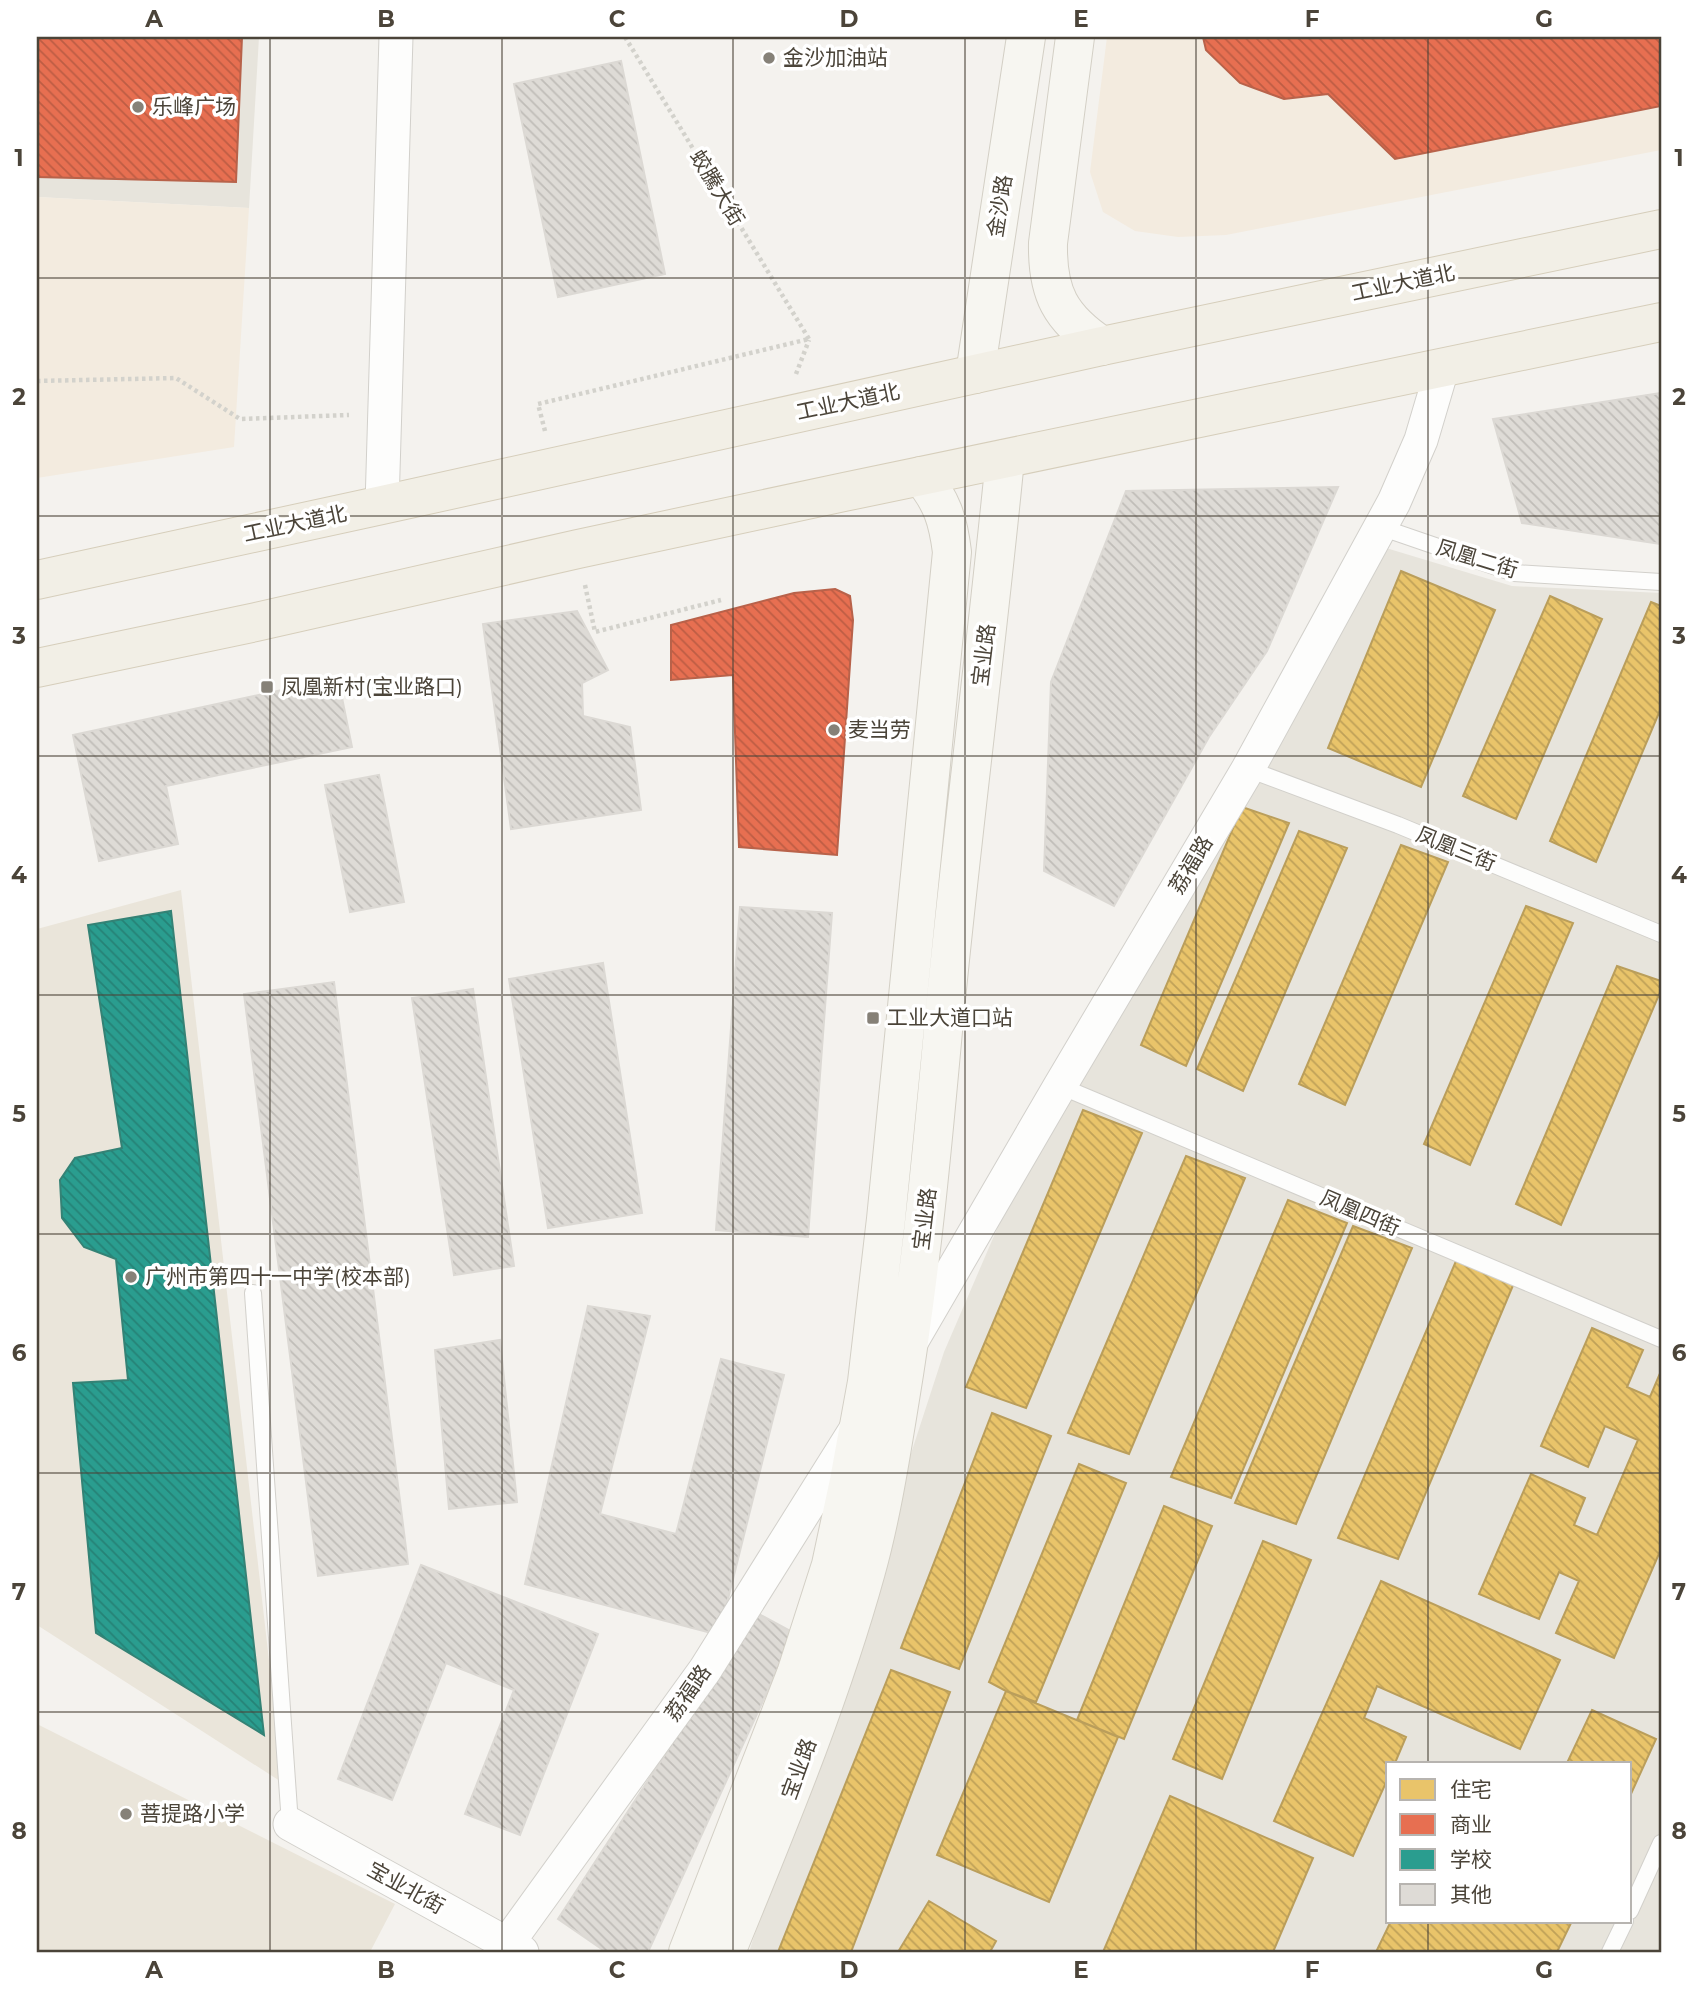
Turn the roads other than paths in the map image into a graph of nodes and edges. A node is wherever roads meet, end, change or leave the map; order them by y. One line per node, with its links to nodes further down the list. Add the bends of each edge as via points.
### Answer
1 (396, 37): 11 (street)
2 (1026, 37): 8 (main road, 金沙路)
3 (1075, 37): 6 (main road, via 1047,265 1059,304)
4 (1661, 229): 6 (main road, 工业大道北)
5 (1661, 323): 7 (main road)
6 (1102, 346): 8 (main road, 工业大道北)
7 (1442, 369): 9 (main road); 12 (street, 荔福路, via 1421,440)
8 (975, 374): 11 (main road, 工业大道北)
9 (1005, 459): 10 (main road); 21 (main road, 宝业路)
10 (921, 476): 15 (main road); 22 (main road, 宝业路, via 944,511 952,552 886,1219)
11 (383, 505): 13 (main road, 工业大道北)
12 (1380, 527): 14 (lane, 凤凰二街, via 1514,573); 16 (street, 荔福路)
13 (37, 580)
14 (1661, 582)
15 (37, 668)
16 (1248, 769): 17 (lane, 凤凰三街, via 1398,825); 18 (street, 荔福路)
17 (1661, 934)
18 (1060, 1086): 20 (lane, 凤凰四街); 21 (street, 荔福路)
19 (253, 1293): 23 (lane)
20 (1661, 1339)
21 (909, 1346): 29 (main road, 宝业路, via 867,1569 833,1678)
22 (859, 1425): 27 (street, 荔福路, via 705,1670); 28 (main road, 宝业路, via 831,1565 796,1674)
23 (290, 1824): 27 (street, 宝业北街)
24 (1661, 1843): 25 (lane)
25 (1632, 1906)
26 (1624, 1923): 30 (lane)
27 (511, 1950)
28 (688, 1952)
29 (726, 1952)
30 (1610, 1952)

